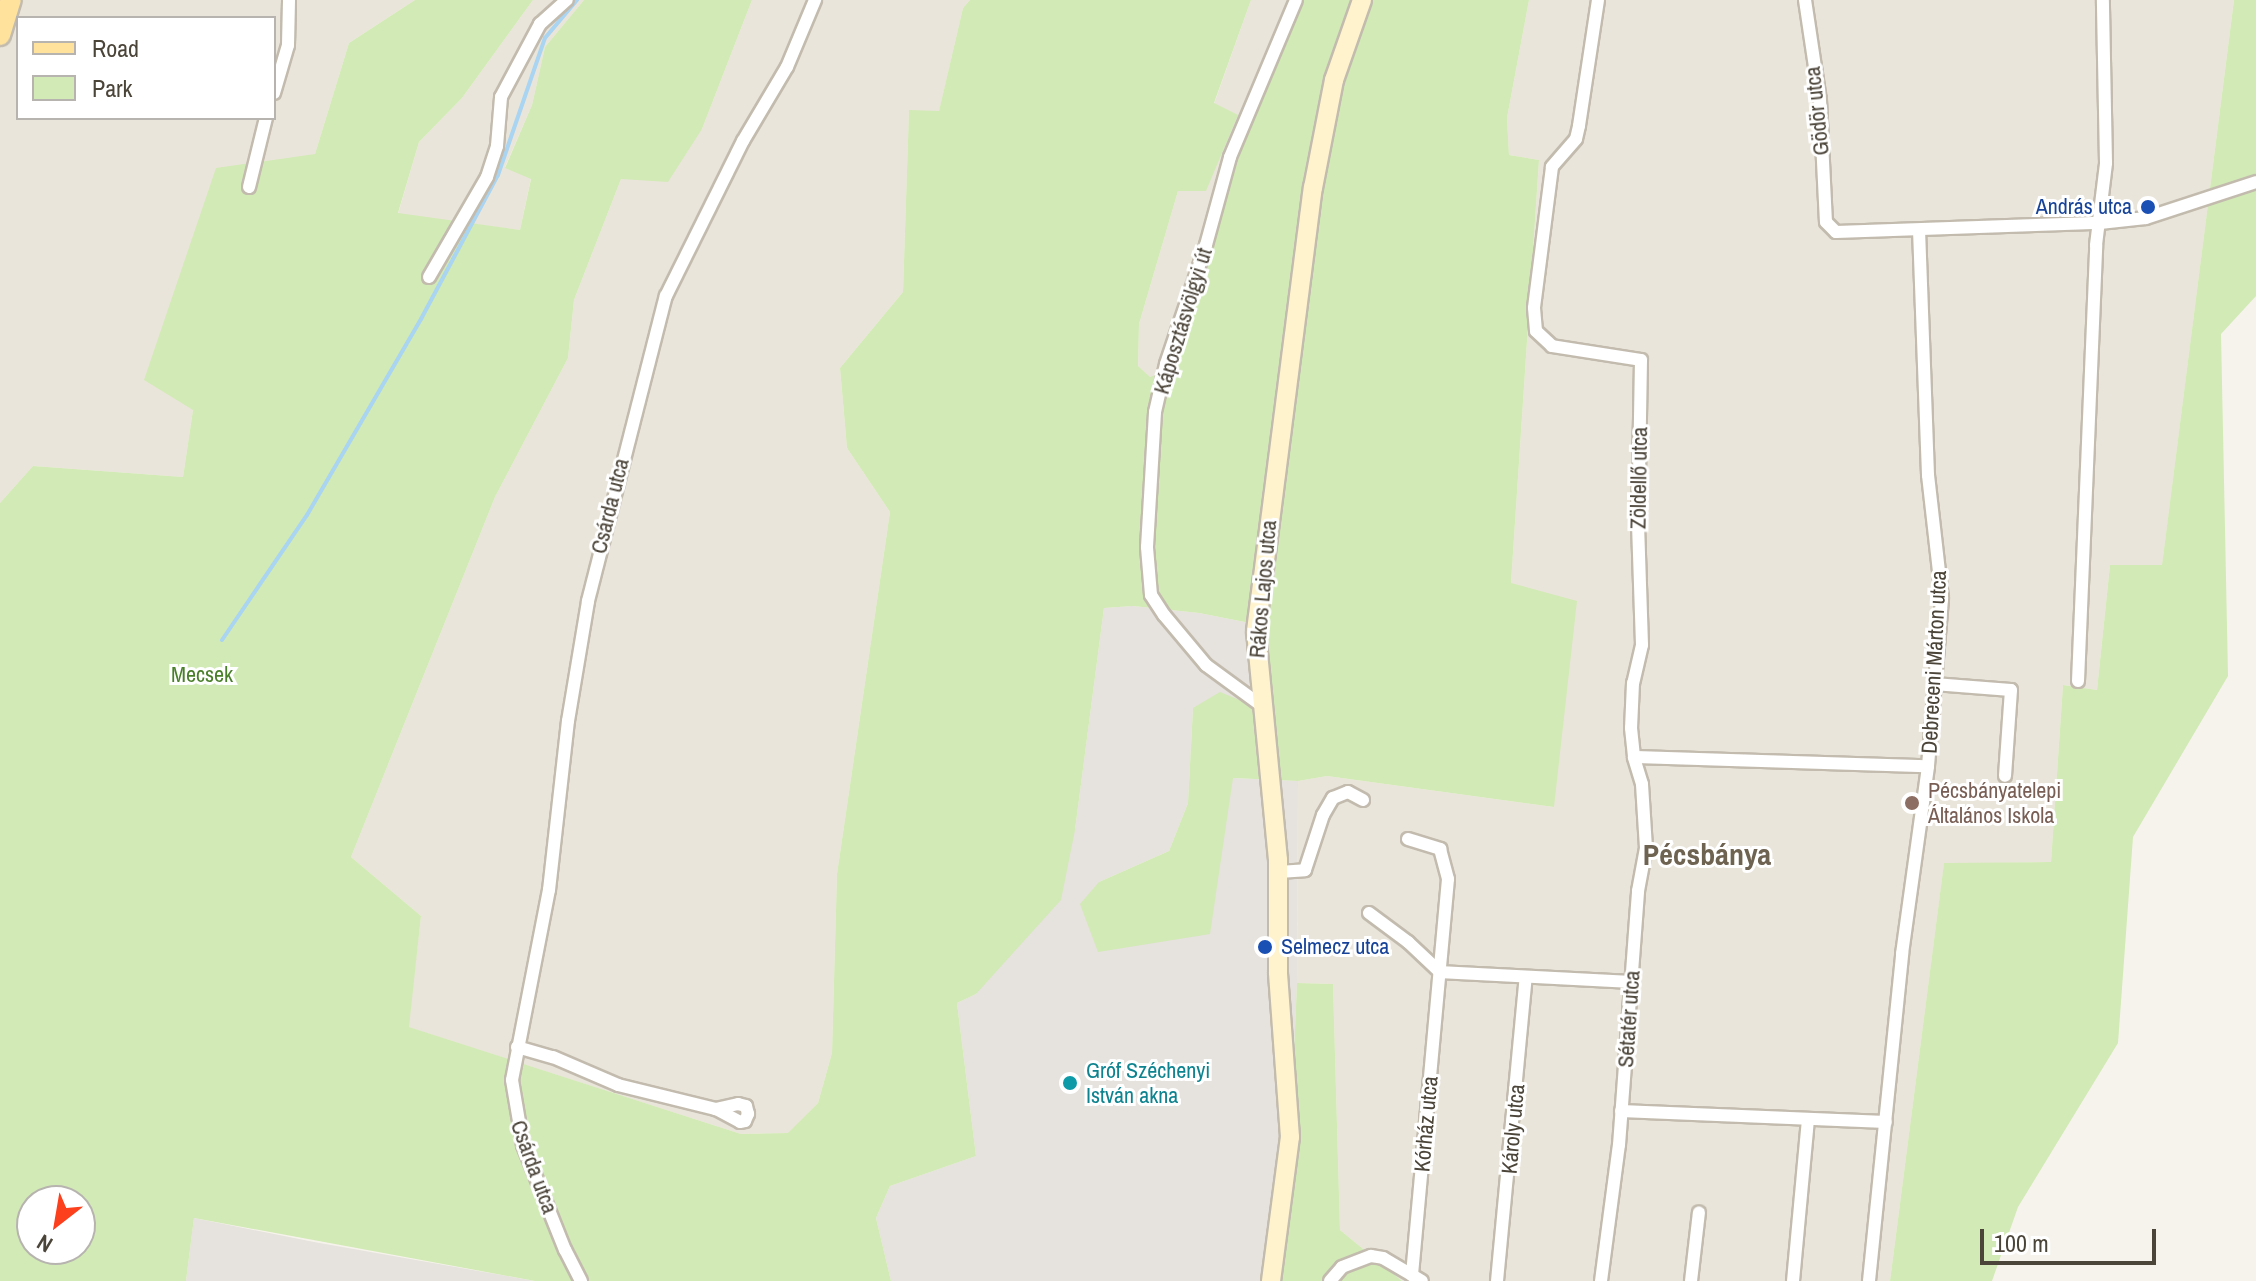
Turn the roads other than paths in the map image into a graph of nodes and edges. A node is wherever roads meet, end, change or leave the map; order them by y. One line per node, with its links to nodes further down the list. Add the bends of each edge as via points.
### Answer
1 (11, 0): 10 (main road)
2 (289, 0): 11 (street, via 288,45)
3 (567, 0): 17 (street, via 540,24 501,97 497,146 487,177)
4 (815, 0): 31 (street, Csárda utca, via 771,99 743,141 679,267 652,342 588,601 549,890)
5 (1296, 0): 20 (street, Káposztásvölgyi út, via 1230,157 1166,364 1155,412 1147,547 1151,595 1164,615 1206,665)
6 (1362, 0): 20 (street, Rákos Lajos utca, via 1324,124 1289,353 1256,631)
7 (1598, 0): 21 (street, Zöldellő utca, via 1576,139 1552,167 1534,308 1536,331 1552,346 1641,360 1642,645 1633,683)
8 (1805, 0): 16 (street, Gödör utca, via 1820,100 1826,222 1836,232)
9 (2103, 0): 15 (street, via 2106,163)
10 (0, 35)
11 (276, 86)
12 (266, 120): 14 (street)
13 (2256, 182): 15 (street, via 2146,218)
14 (249, 187)
15 (2100, 223): 16 (street); 18 (street)
16 (1919, 232): 19 (street, Debreceni Márton utca, via 1928,475 1942,598)
17 (429, 277)
18 (2078, 681)
19 (1934, 684): 22 (street, Debreceni Márton utca); 23 (street, via 2011,690)
20 (1262, 706): 26 (street, Rákos Lajos utca)
21 (1634, 757): 22 (street); 30 (street, Sétatér utca, via 1642,784 1646,848)
22 (1928, 766): 35 (street, Debreceni Márton utca)
23 (2005, 776)
24 (1363, 800): 26 (street, via 1348,792 1333,798 1305,870)
25 (1408, 839): 28 (street, via 1440,849 1445,859)
26 (1279, 872): 39 (street, Rákos Lajos utca, via 1278,972 1290,1137)
27 (1369, 913): 28 (street)
28 (1440, 972): 29 (street); 37 (street, Kórház utca)
29 (1526, 977): 30 (street); 41 (street, Károly utca)
30 (1631, 982): 33 (street, Sétatér utca)
31 (517, 1047): 32 (street, via 618,1085); 38 (street, Csárda utca, via 512,1080 523,1145)
32 (716, 1109)
33 (1621, 1111): 34 (street); 42 (street, Sétatér utca)
34 (1808, 1120): 35 (street); 44 (street)
35 (1886, 1122): 45 (street, Debreceni Márton utca)
36 (1699, 1212): 43 (street)
37 (1417, 1278): 40 (street, via 1371,1256 1342,1267)
38 (581, 1281)
39 (1271, 1281)
40 (1330, 1281)
41 (1497, 1281)
42 (1601, 1281)
43 (1691, 1281)
44 (1793, 1281)
45 (1869, 1281)

